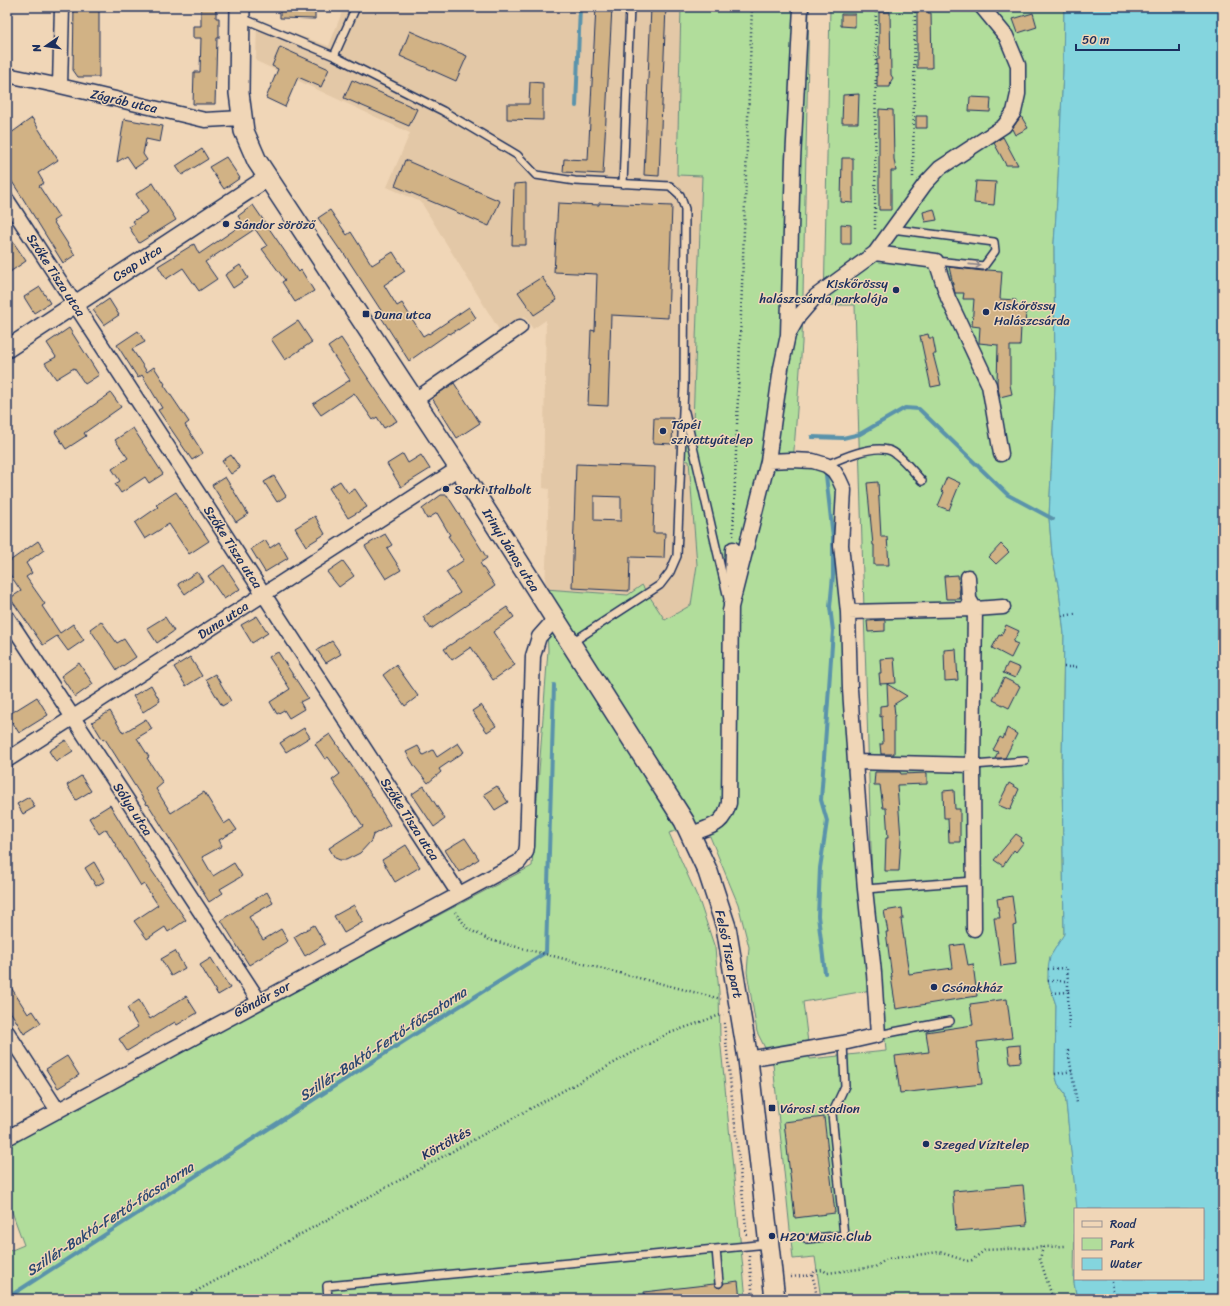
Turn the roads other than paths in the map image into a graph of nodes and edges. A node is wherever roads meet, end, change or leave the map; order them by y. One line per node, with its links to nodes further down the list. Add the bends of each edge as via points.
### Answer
1 (62, 7): 9 (street)
2 (356, 7): 7 (lane)
3 (630, 7): 12 (lane)
4 (801, 7): 19 (street)
5 (982, 7): 14 (street, via 1006,36 1018,65 1018,94 1014,112 1004,126 940,168)
6 (240, 12): 7 (lane); 10 (main road, Irinyi János utca, via 239,93)
7 (334, 56): 12 (lane, via 450,115 517,154 536,175)
8 (7, 76): 9 (street, Zágráb utca)
9 (60, 86): 10 (street, Zágráb utca, via 204,120)
10 (242, 118): 11 (main road, Irinyi János utca, via 244,131)
11 (267, 178): 17 (street, Csap utca); 21 (main road, Irinyi János utca)
12 (623, 184): 22 (lane, via 670,186 680,195 685,209)
13 (7, 200): 17 (street, Szőke Tisza utca)
14 (892, 229): 15 (street); 16 (lane, one-way to 14, via 984,266 995,251 994,242)
15 (875, 253): 16 (street); 19 (street, via 816,296 798,317)
16 (936, 261): 23 (street, via 948,298 989,385)
17 (75, 304): 20 (street, Csap utca); 30 (street, Szőke Tisza utca)
18 (520, 328): 21 (street)
19 (788, 335): 24 (street, via 780,368)
20 (7, 349)
21 (415, 400): 26 (main road, Irinyi János utca)
22 (683, 403): 33 (lane); 37 (lane, via 677,556 670,572 647,594)
23 (1001, 454)
24 (768, 461): 25 (street, via 813,461); 33 (street)
25 (826, 465): 27 (lane, via 871,450 889,450 899,456); 34 (street, via 834,471 844,490 841,545)
26 (459, 468): 30 (street, Duna utca); 36 (main road, Irinyi János utca)
27 (922, 480)
28 (733, 549): 33 (street)
29 (968, 577): 32 (street, via 969,599)
30 (263, 595): 38 (street, Duna utca); 46 (street, Szőke Tisza utca)
31 (1002, 607): 32 (street)
32 (975, 609): 34 (street); 42 (street)
33 (730, 611): 43 (street, via 729,803 726,814 719,823)
34 (848, 612): 41 (street)
35 (7, 617): 38 (street, Sólya utca)
36 (557, 623): 37 (main road, Felső Tisza part); 46 (street, Göndör sor, via 539,637 533,656 526,852 519,862)
37 (571, 644): 43 (main road, Felső Tisza part)
38 (72, 717): 39 (street, Duna utca); 48 (street, Sólya utca)
39 (7, 760)
40 (1025, 761): 42 (lane)
41 (855, 762): 42 (street); 45 (street)
42 (973, 765): 44 (street)
43 (691, 834): 53 (main road, Felső Tisza part, via 708,872 726,927)
44 (974, 881): 45 (lane); 47 (street)
45 (865, 889): 51 (street)
46 (452, 897): 48 (street, Göndör sor)
47 (974, 929)
48 (259, 1001): 54 (street, Göndör sor)
49 (950, 1022): 51 (lane)
50 (7, 1032): 54 (street)
51 (878, 1035): 52 (street)
52 (843, 1043): 53 (street); 56 (lane, via 845,1086 832,1114 844,1235)
53 (748, 1058): 57 (main road, Felső Tisza part)
54 (58, 1111): 55 (street, Göndör sor)
55 (7, 1138)
56 (807, 1239)
57 (769, 1244): 58 (lane); 61 (main road, Felső Tisza part)
58 (716, 1249): 59 (lane); 60 (lane, via 327,1286)
59 (719, 1283)
60 (328, 1299)
61 (775, 1299)

